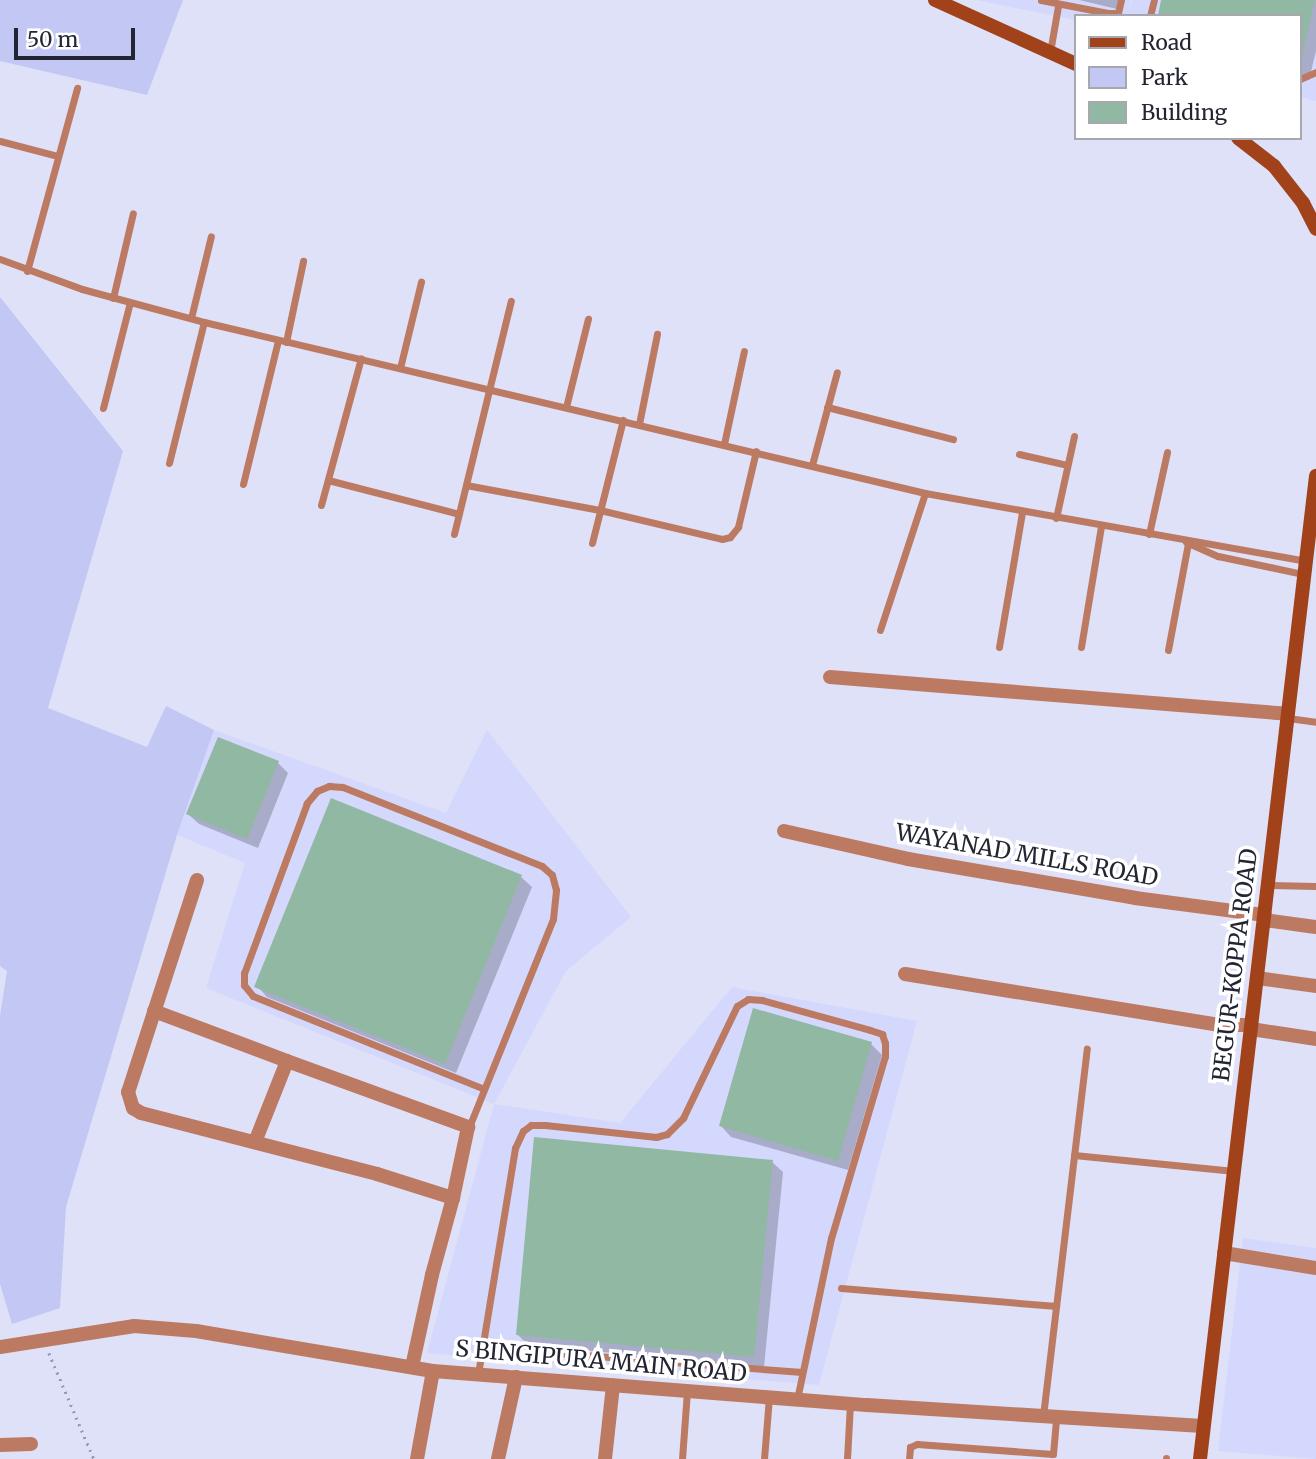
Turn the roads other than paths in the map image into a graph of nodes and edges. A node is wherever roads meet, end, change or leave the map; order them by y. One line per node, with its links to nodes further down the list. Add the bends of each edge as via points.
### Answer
1 (935, 0): 5 (main road)
2 (1041, 0): 4 (lane)
3 (1121, 0): 4 (lane, via 1118,13)
4 (1058, 6): 5 (lane)
5 (1050, 52): 6 (main road)
6 (1074, 64)
7 (77, 88): 10 (lane)
8 (1241, 140): 12 (main road, via 1275,166)
9 (0, 141): 10 (lane)
10 (58, 156): 16 (lane)
11 (133, 213): 18 (lane)
12 (1316, 229)
13 (211, 236): 21 (lane)
14 (0, 259): 16 (lane)
15 (303, 261): 25 (lane)
16 (26, 271): 18 (lane)
17 (421, 282): 28 (lane)
18 (113, 298): 20 (lane)
19 (511, 301): 30 (lane)
20 (130, 302): 21 (lane); 33 (lane)
21 (191, 318): 23 (lane)
22 (587, 319): 31 (lane)
23 (204, 322): 25 (lane); 42 (lane)
24 (657, 334): 35 (lane)
25 (282, 341): 27 (lane); 47 (lane)
26 (744, 351): 38 (lane)
27 (361, 358): 28 (lane); 46 (lane)
28 (400, 368): 30 (lane)
29 (837, 372): 32 (lane)
30 (490, 389): 31 (lane); 48 (lane)
31 (566, 407): 34 (lane)
32 (828, 407): 37 (lane); 43 (lane)
33 (103, 408)
34 (622, 421): 35 (lane); 51 (lane)
35 (639, 424): 38 (lane)
36 (1074, 436): 44 (lane)
37 (953, 439)
38 (724, 444): 39 (lane)
39 (755, 451): 43 (lane); 51 (lane, via 738,527 730,537 722,539)
40 (1167, 453): 57 (lane)
41 (1018, 454): 44 (lane)
42 (169, 463)
43 (812, 465): 49 (lane)
44 (1068, 465): 54 (lane)
45 (1316, 476): 61 (main road, BEGUR-KOPPA ROAD)
46 (328, 480): 50 (lane); 53 (lane)
47 (243, 484)
48 (466, 485): 51 (lane); 53 (lane)
49 (925, 493): 52 (lane); 62 (lane)
50 (321, 505)
51 (600, 510): 59 (lane)
52 (1022, 512): 54 (lane); 64 (lane)
53 (459, 513): 56 (lane)
54 (1056, 518): 55 (lane)
55 (1101, 526): 57 (lane); 63 (lane)
56 (454, 534)
57 (1149, 534): 58 (lane)
58 (1179, 539): 60 (lane); 61 (lane, via 1217,543)
59 (592, 543)
60 (1188, 543): 61 (lane, via 1218,556); 65 (lane)
61 (1304, 568): 67 (main road, BEGUR-KOPPA ROAD)
62 (880, 630)
63 (1081, 647)
64 (999, 648)
65 (1168, 650)
66 (830, 677): 67 (street)
67 (1287, 716): 68 (lane); 71 (main road, BEGUR-KOPPA ROAD)
68 (1316, 722)
69 (784, 831): 73 (street, WAYANAD MILLS ROAD, via 935,863)
70 (197, 880): 78 (street)
71 (1268, 885): 72 (lane); 73 (main road, BEGUR-KOPPA ROAD)
72 (1316, 886)
73 (1264, 917): 74 (street, WAYANAD MILLS ROAD); 76 (main road, BEGUR-KOPPA ROAD)
74 (1316, 927)
75 (905, 974): 79 (street)
76 (1257, 978): 77 (street); 79 (main road, BEGUR-KOPPA ROAD)
77 (1316, 986)
78 (154, 1011): 82 (street); 85 (street, via 128,1092 133,1108)
79 (1251, 1028): 80 (street); 87 (main road, BEGUR-KOPPA ROAD)
80 (1316, 1039)
81 (1087, 1049): 86 (lane)
82 (287, 1060): 84 (street); 85 (street)
83 (484, 1089): 83 (lane, via 553,919 552,875 542,866 342,787 317,791 302,816 244,973 244,985 253,996); 84 (lane)
84 (468, 1128): 88 (street)
85 (256, 1142): 88 (street)
86 (1074, 1155): 87 (lane); 92 (lane)
87 (1234, 1171): 89 (main road, BEGUR-KOPPA ROAD)
88 (453, 1198): 95 (street)
89 (1224, 1253): 90 (street); 106 (main road, BEGUR-KOPPA ROAD)
90 (1316, 1268)
91 (841, 1288): 92 (lane)
92 (1056, 1306): 105 (lane)
93 (483, 1346): 97 (lane); 97 (lane, via 515,1148 523,1130 545,1125 656,1137 667,1134 683,1118 737,1006 748,999 762,999 882,1034 885,1043 831,1238); 98 (lane)
94 (0, 1347): 95 (street, S BINGIPURA MAIN ROAD, via 134,1326 221,1334)
95 (412, 1367): 96 (street, S BINGIPURA MAIN ROAD)
96 (433, 1371): 98 (street, S BINGIPURA MAIN ROAD); 110 (street)
97 (803, 1373): 103 (lane)
98 (478, 1374): 99 (street, S BINGIPURA MAIN ROAD)
99 (516, 1377): 100 (street, S BINGIPURA MAIN ROAD); 111 (street)
100 (612, 1385): 101 (street, S BINGIPURA MAIN ROAD); 112 (street)
101 (687, 1391): 102 (street, S BINGIPURA MAIN ROAD); 113 (lane)
102 (769, 1397): 103 (street, S BINGIPURA MAIN ROAD); 114 (lane)
103 (797, 1399): 104 (street, S BINGIPURA MAIN ROAD)
104 (850, 1404): 105 (street, S BINGIPURA MAIN ROAD); 115 (lane)
105 (1049, 1416): 106 (street, S BINGIPURA MAIN ROAD); 109 (lane)
106 (1202, 1426): 117 (main road, BEGUR-KOPPA ROAD)
107 (31, 1444): 108 (street)
108 (0, 1445)
109 (1053, 1456): 116 (lane, via 917,1444 910,1447)
110 (417, 1459)
111 (498, 1459)
112 (605, 1459)
113 (682, 1459)
114 (764, 1459)
115 (847, 1459)
116 (909, 1459)
117 (1200, 1459)

